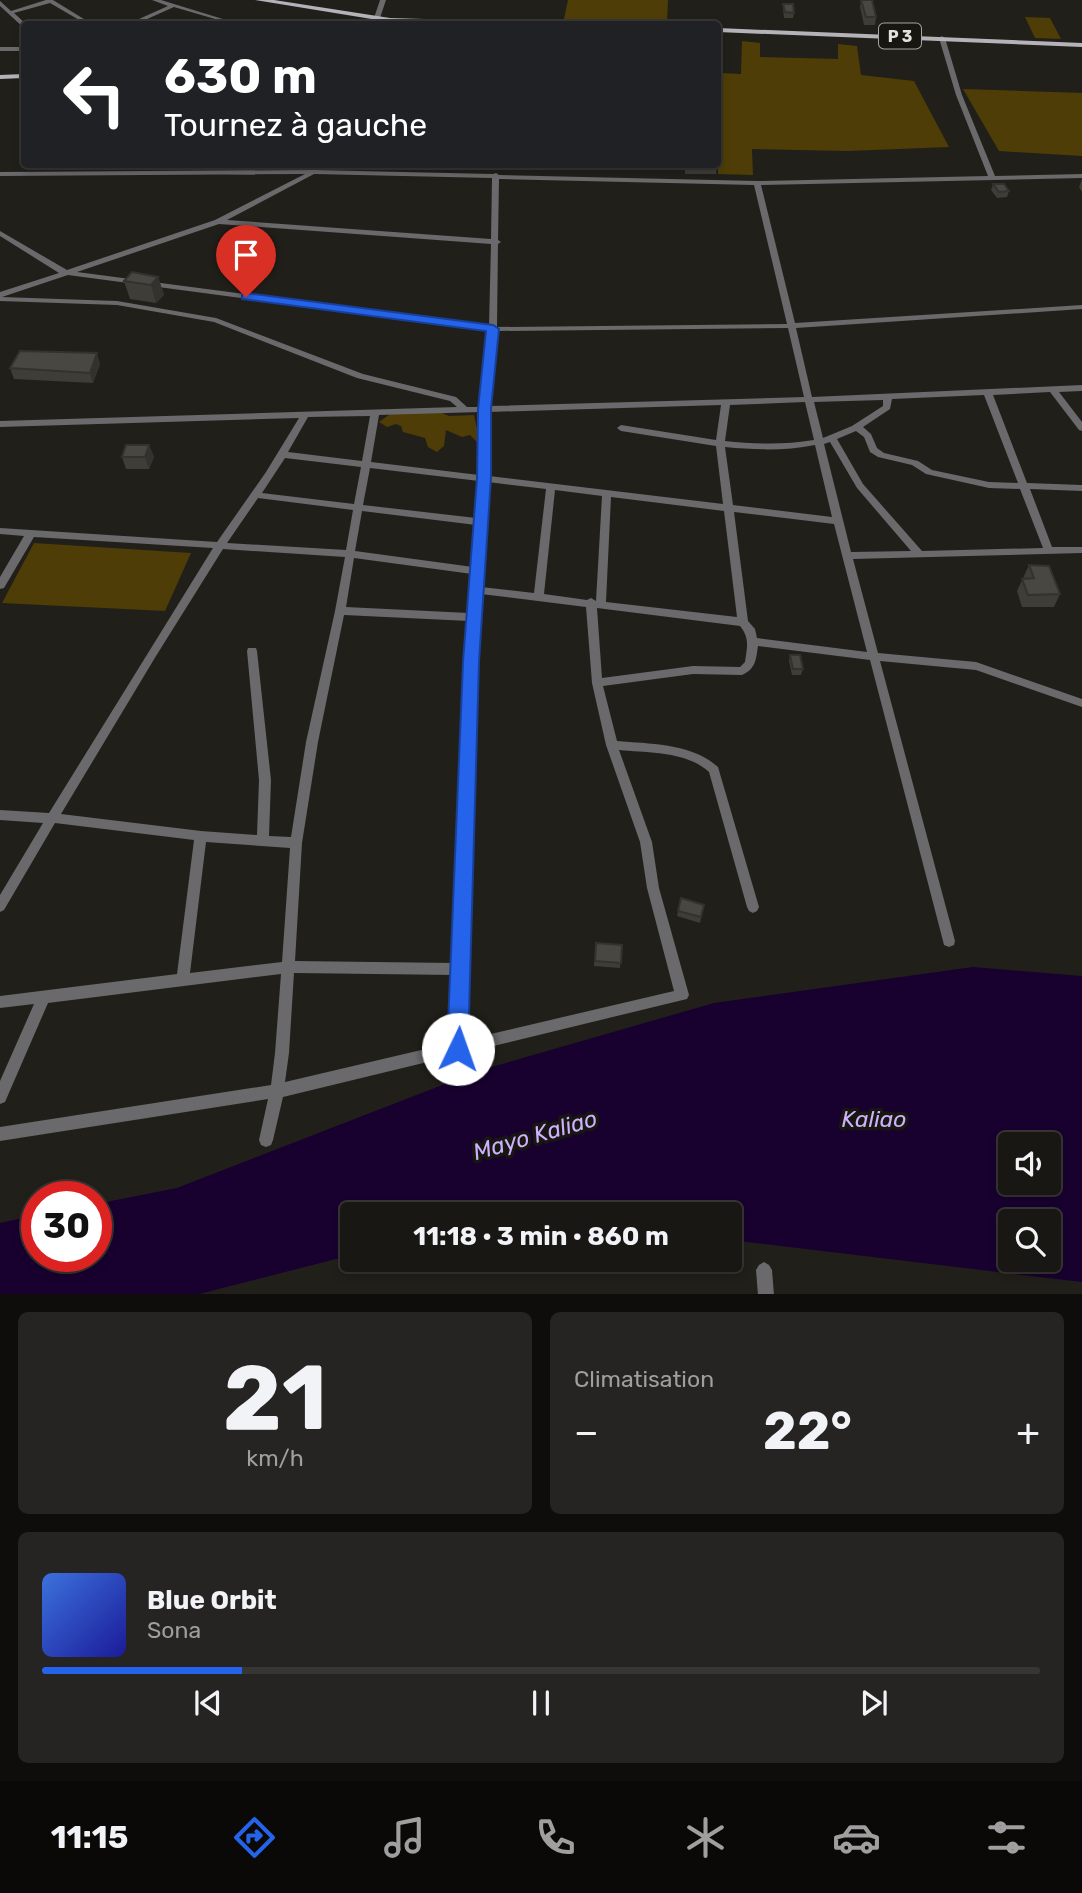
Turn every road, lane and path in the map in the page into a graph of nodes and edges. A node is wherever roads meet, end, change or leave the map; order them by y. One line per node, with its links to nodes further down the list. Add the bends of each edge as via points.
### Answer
1 (49, 0): 7 (street); 8 (street)
2 (155, 0): 6 (street)
3 (259, 0): 11 (main road)
4 (383, 0): 12 (street)
5 (0, 3): 7 (street)
6 (172, 6): 9 (street); 10 (street)
7 (12, 12): 15 (street)
8 (84, 21)
9 (139, 21)
10 (225, 21)
11 (363, 21)
12 (374, 21)
13 (384, 21): 14 (main road)
14 (424, 21)
15 (21, 22)
16 (721, 30): 17 (main road, P 3)
17 (942, 38): 18 (main road, P 3); 27 (street)
18 (1082, 45)
19 (21, 47): 20 (street)
20 (0, 49)
21 (21, 76): 22 (main road)
22 (0, 78)
23 (316, 168): 24 (street); 25 (street); 29 (street)
24 (0, 174)
25 (496, 175): 28 (street); 32 (street)
26 (1082, 176): 27 (street)
27 (992, 178): 28 (street)
28 (757, 183): 37 (street)
29 (218, 222): 32 (street); 34 (street)
30 (0, 233): 31 (street)
31 (12, 240): 33 (street); 34 (street)
32 (496, 242): 38 (street)
33 (0, 246)
34 (63, 272): 35 (street); 38 (street)
35 (0, 297): 46 (street, via 117,303 216,320 360,376 453,399)
36 (1082, 307): 37 (street)
37 (789, 326): 38 (street); 43 (street)
38 (493, 329): 45 (street)
39 (1052, 388): 40 (street); 41 (street); 52 (street)
40 (1082, 388)
41 (987, 391): 42 (street); 60 (street)
42 (888, 397): 43 (street); 50 (street, via 884,410)
43 (810, 399): 44 (street); 55 (street)
44 (726, 402): 45 (street); 54 (street)
45 (485, 409): 46 (street); 58 (street)
46 (464, 410): 47 (street)
47 (375, 412): 48 (street); 57 (street)
48 (304, 414): 49 (street); 56 (street)
49 (0, 424)
50 (857, 427): 53 (street); 60 (street, via 881,455 911,461 929,472)
51 (621, 428): 54 (street)
52 (1082, 428)
53 (832, 438): 55 (street); 74 (street, via 860,486)
54 (720, 443): 55 (street, via 791,449); 65 (street)
55 (820, 443): 67 (street)
56 (284, 455): 57 (street); 63 (street)
57 (365, 466): 58 (street); 64 (street)
58 (484, 478): 59 (street); 66 (street)
59 (551, 486): 62 (street); 79 (street)
60 (1024, 488): 61 (street); 72 (street)
61 (1082, 488)
62 (607, 493): 65 (street); 80 (street)
63 (257, 495): 64 (street); 70 (street)
64 (358, 507): 66 (street); 73 (street)
65 (728, 508): 67 (street); 83 (street)
66 (481, 522): 76 (street)
67 (838, 522): 75 (street)
68 (0, 531): 69 (street)
69 (31, 533): 70 (street); 77 (street)
70 (219, 545): 73 (street); 91 (street)
71 (1082, 550): 72 (street)
72 (1049, 551): 74 (street)
73 (349, 554): 76 (street); 81 (street)
74 (919, 554): 75 (street)
75 (849, 556): 86 (street)
76 (477, 571): 78 (street)
77 (0, 585)
78 (476, 590): 79 (street); 82 (street)
79 (539, 597): 80 (street)
80 (596, 603): 83 (street); 87 (street)
81 (340, 611): 82 (street); 94 (street)
82 (474, 617): 99 (street)
83 (743, 622): 84 (street)
84 (754, 641): 86 (street); 87 (street, via 750,664 742,671 693,670)
85 (251, 651): 93 (street, via 265,780)
86 (874, 656): 88 (street, via 975,666); 97 (street)
87 (597, 682): 89 (street)
88 (1082, 703)
89 (612, 745): 96 (street, via 690,755 708,762); 103 (street, via 646,842 653,888 682,995)
90 (0, 815): 91 (street)
91 (52, 818): 92 (street); 95 (street)
92 (201, 836): 93 (street); 100 (street)
93 (263, 840): 94 (street)
94 (296, 843): 98 (street)
95 (0, 906)
96 (753, 907)
97 (950, 941)
98 (287, 967): 99 (street); 100 (street); 104 (street)
99 (463, 969): 103 (street)
100 (183, 979): 101 (street)
101 (44, 996): 102 (street); 105 (street)
102 (0, 1002)
103 (458, 1049): 104 (street)
104 (278, 1091): 106 (street); 107 (street)
105 (0, 1097)
106 (0, 1134)
107 (266, 1140)
108 (764, 1270): 109 (street)
109 (766, 1294)

